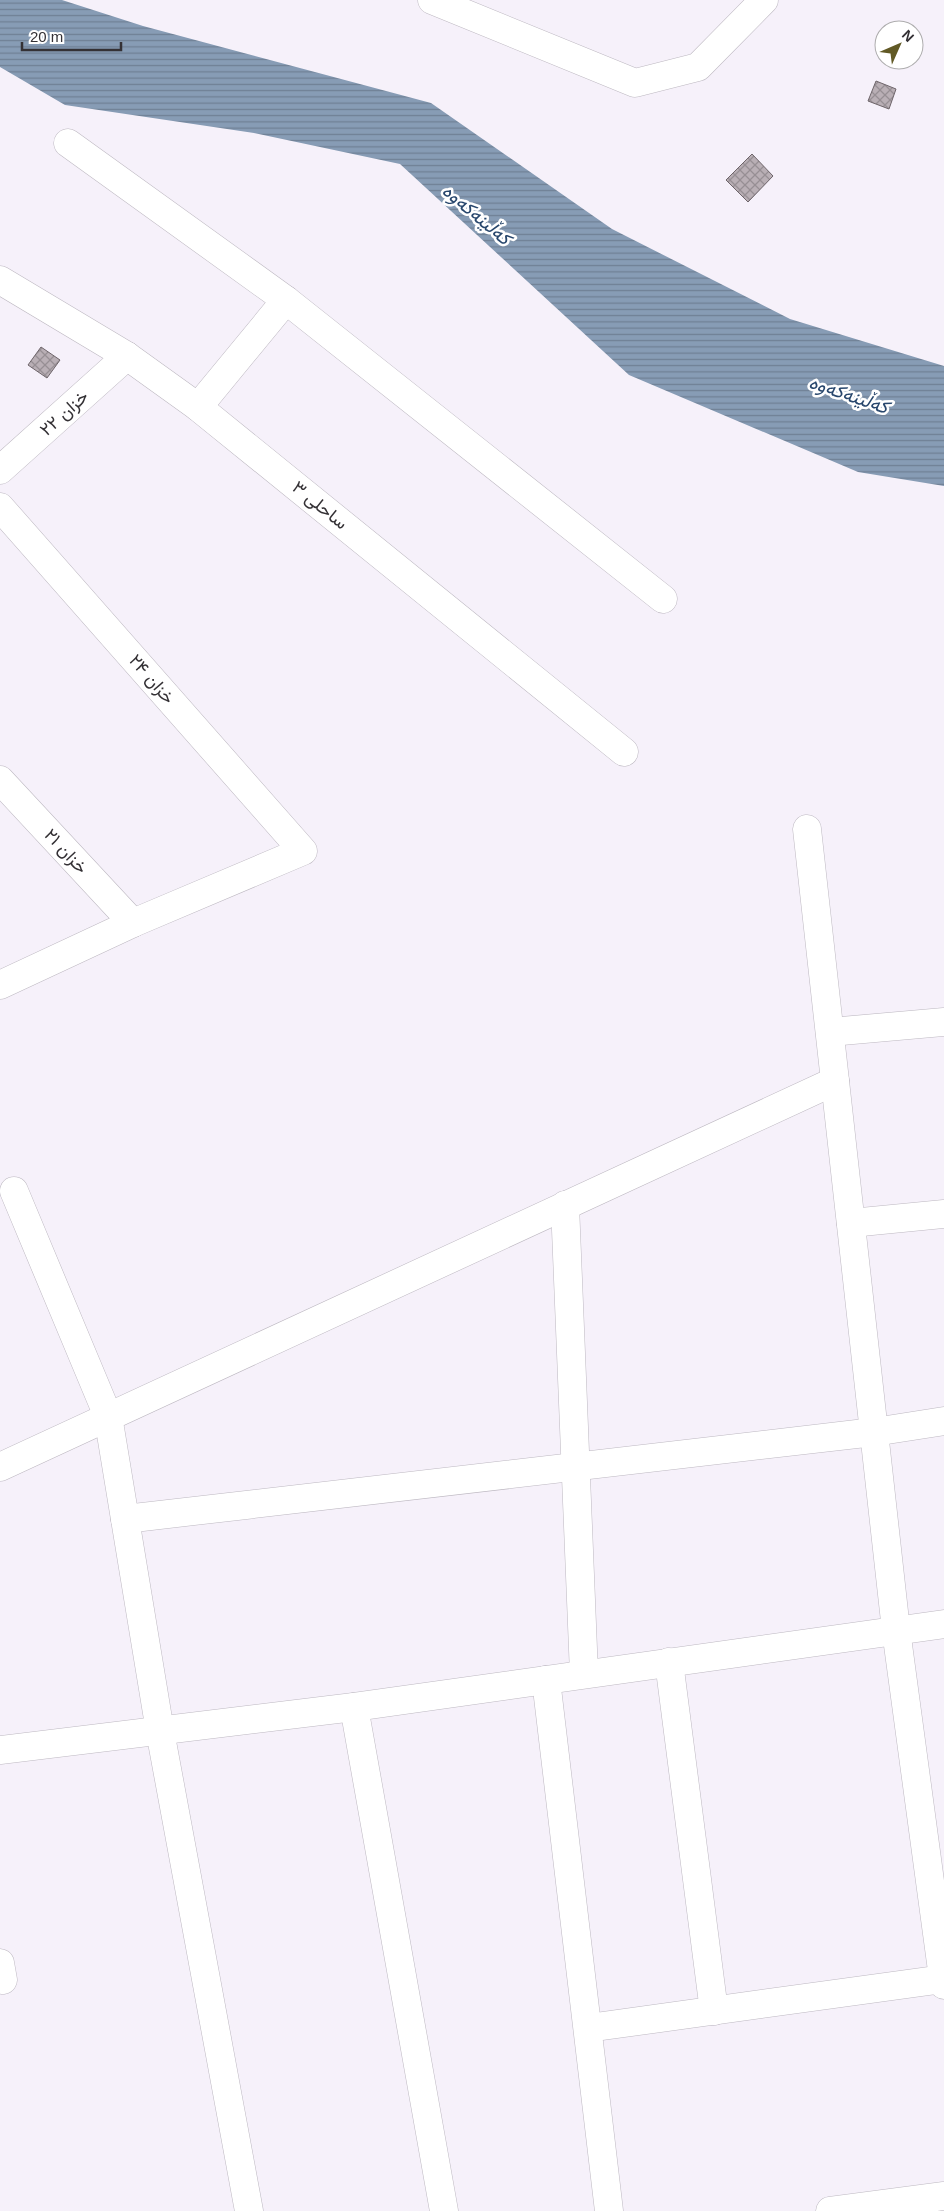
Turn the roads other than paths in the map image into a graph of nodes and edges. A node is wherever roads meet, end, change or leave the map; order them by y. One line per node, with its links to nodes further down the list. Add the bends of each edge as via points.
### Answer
1 (432, 0): 2 (street, via 634,83 698,67)
2 (764, 0)
3 (68, 143): 5 (street)
4 (0, 280): 6 (street, ساحلی ۳)
5 (286, 300): 7 (street); 10 (street)
6 (127, 356): 7 (street, ساحلی ۳); 8 (street, خزان ۲۲)
7 (198, 407): 11 (street, ساحلی ۳)
8 (0, 470)
9 (0, 507): 14 (street, خزان ۲۴, via 303,851)
10 (663, 599)
11 (624, 752)
12 (0, 780): 14 (street, خزان ۲۱)
13 (807, 828): 17 (street)
14 (133, 922): 15 (street)
15 (0, 985)
16 (944, 1022): 17 (street)
17 (830, 1032): 18 (street)
18 (835, 1081): 20 (street); 22 (street)
19 (14, 1191): 23 (street)
20 (565, 1205): 23 (street); 26 (street)
21 (944, 1214): 22 (street)
22 (851, 1223): 25 (street)
23 (108, 1416): 27 (street); 28 (street)
24 (944, 1420): 25 (street)
25 (874, 1432): 26 (street); 30 (street)
26 (574, 1466): 28 (street); 32 (street)
27 (0, 1467)
28 (125, 1518): 35 (street)
29 (944, 1624): 30 (street)
30 (896, 1630): 31 (street); 37 (street)
31 (669, 1662): 32 (street); 39 (street)
32 (584, 1674): 33 (street)
33 (546, 1680): 34 (street); 40 (street)
34 (354, 1707): 35 (street); 43 (street)
35 (160, 1731): 36 (street); 42 (street)
36 (0, 1750)
37 (934, 1828): 38 (street)
38 (944, 1982): 39 (street)
39 (714, 2011): 40 (street)
40 (588, 2028): 44 (street)
41 (944, 2196): 45 (street)
42 (249, 2211)
43 (444, 2211)
44 (609, 2211)
45 (830, 2211)

